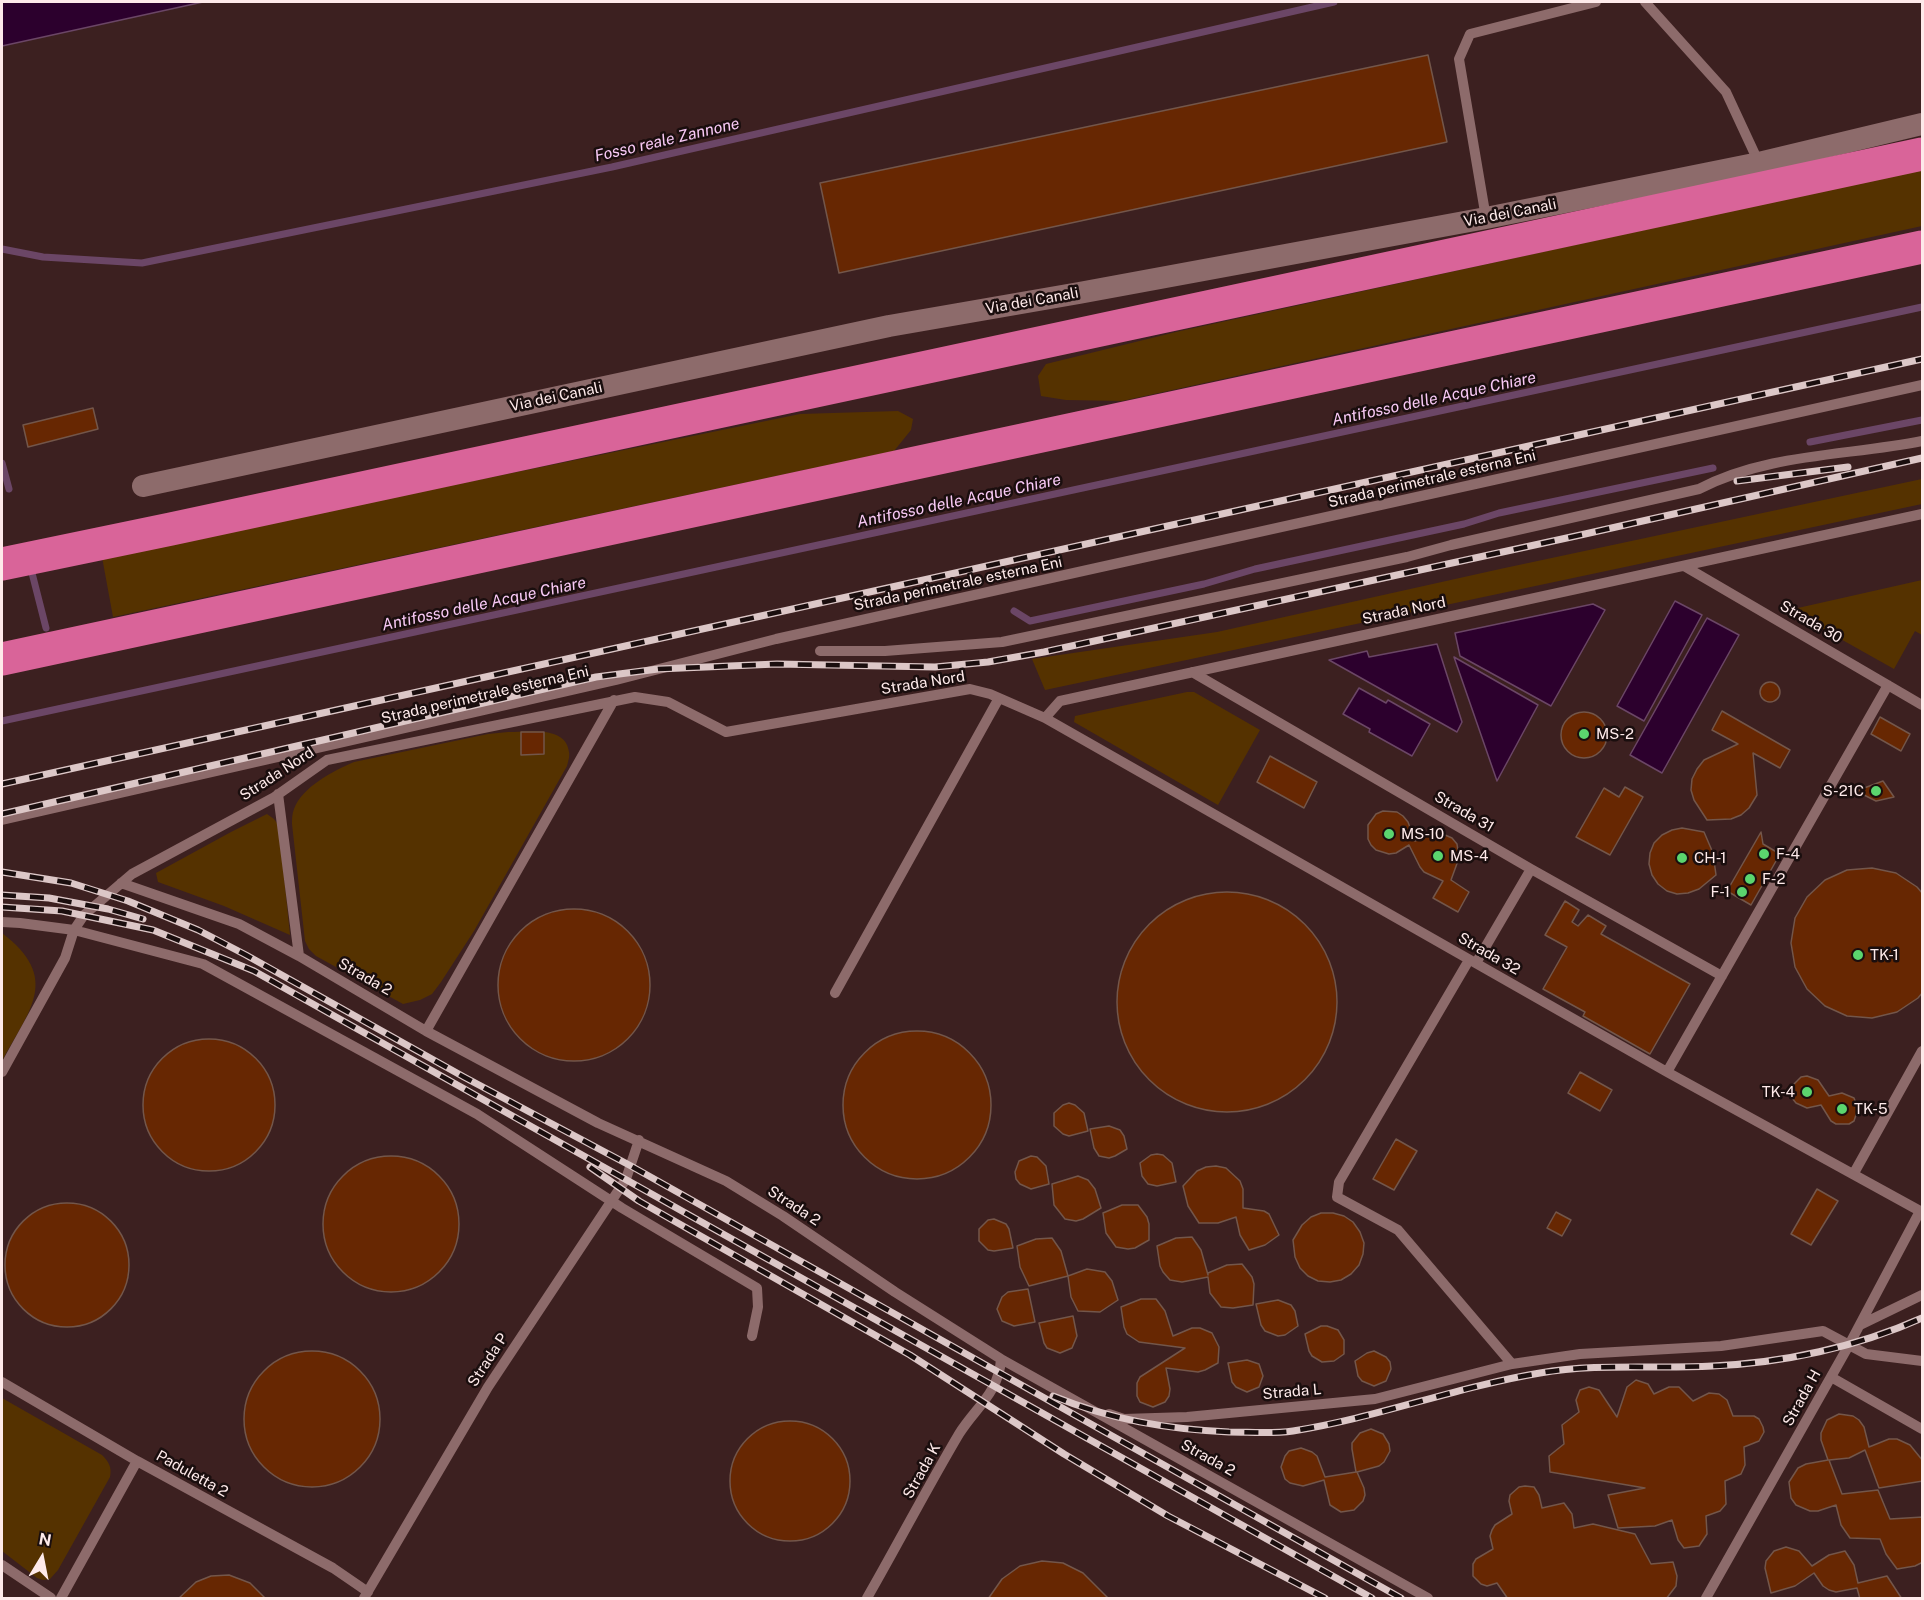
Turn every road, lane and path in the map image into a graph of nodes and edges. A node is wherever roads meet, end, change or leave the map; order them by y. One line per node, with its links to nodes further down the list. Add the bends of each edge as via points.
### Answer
1 (1596, 2): 6 (lane, via 1470,34 1459,59)
2 (1645, 2): 5 (lane, via 1726,92)
3 (1923, 124): 5 (street, Via dei Canali)
4 (1923, 154): 12 (highway)
5 (1759, 163): 6 (street, Via dei Canali)
6 (1486, 218): 10 (street, Via dei Canali, via 889,326)
7 (1923, 247): 15 (highway)
8 (1923, 385): 23 (lane, Strada perimetrale esterna Eni, via 776,639 616,680)
9 (1923, 441): 14 (lane, via 1771,464 1717,479 1699,489 1407,557 1002,642 885,651)
10 (143, 486)
11 (1923, 514): 13 (lane, Strada Nord)
12 (2, 564)
13 (1684, 566): 16 (lane, Strada Nord); 17 (lane, Strada 30)
14 (820, 651)
15 (2, 659)
16 (1192, 672): 21 (lane, Strada Nord, via 1060,701); 24 (lane, Strada 31)
17 (1888, 685): 20 (lane, Strada 30); 30 (lane)
18 (999, 698): 19 (lane, Strada Nord, via 970,689 726,732 668,702 635,697); 21 (lane, Strada Nord); 31 (lane)
19 (615, 700): 22 (lane, Strada Nord, via 327,760); 32 (lane)
20 (1923, 705)
21 (1045, 718): 29 (lane, Strada 32)
22 (278, 794): 25 (lane, Strada Nord); 28 (lane)
23 (2, 820)
24 (1531, 868): 29 (lane); 30 (lane, Strada 31)
25 (121, 883): 27 (lane, Strada Nord, via 84,915); 28 (lane, Strada 2, via 239,924)
26 (2, 922): 27 (lane)
27 (75, 930): 34 (lane, Strada Nord, via 65,958); 38 (lane, via 203,964 477,1114)
28 (299, 956): 32 (lane, Strada 2)
29 (1472, 962): 35 (lane, Strada 32); 46 (lane, via 1340,1182 1337,1197 1398,1230)
30 (1722, 976): 35 (lane)
31 (835, 993)
32 (426, 1030): 36 (lane, Strada 2, via 598,1123)
33 (1923, 1051): 37 (lane)
34 (2, 1072)
35 (1667, 1072): 37 (lane, Strada 32)
36 (639, 1140): 38 (lane, Strada P, via 626,1179); 44 (lane, Strada 2, via 726,1181)
37 (1854, 1173): 39 (lane, Strada 32)
38 (612, 1202): 42 (lane, via 757,1288); 53 (lane, Strada P, via 488,1387)
39 (1920, 1211): 41 (lane, Strada H)
40 (1923, 1295): 41 (lane)
41 (1860, 1325): 43 (lane, Strada H)
42 (753, 1336)
43 (1849, 1344): 45 (lane, Strada L, via 1866,1354); 46 (lane, Strada L, via 1823,1331 1721,1346 1580,1354); 47 (lane, Strada H)
44 (1001, 1359): 49 (lane, Strada 2); 56 (lane, Strada K, via 1000,1374 985,1402 961,1431)
45 (1923, 1361)
46 (1512, 1364): 49 (lane, Strada L, via 1375,1399 1187,1418 1124,1419)
47 (1831, 1377): 50 (lane); 58 (lane, Strada H)
48 (2, 1382): 51 (lane, Paduletta 2)
49 (1074, 1401): 57 (lane, Strada 2)
50 (1923, 1429)
51 (137, 1461): 53 (lane, Paduletta 2, via 333,1568); 55 (lane)
52 (2, 1564): 54 (lane)
53 (366, 1595)
54 (51, 1599)
55 (61, 1599)
56 (867, 1599)
57 (1428, 1599)
58 (1706, 1599)

